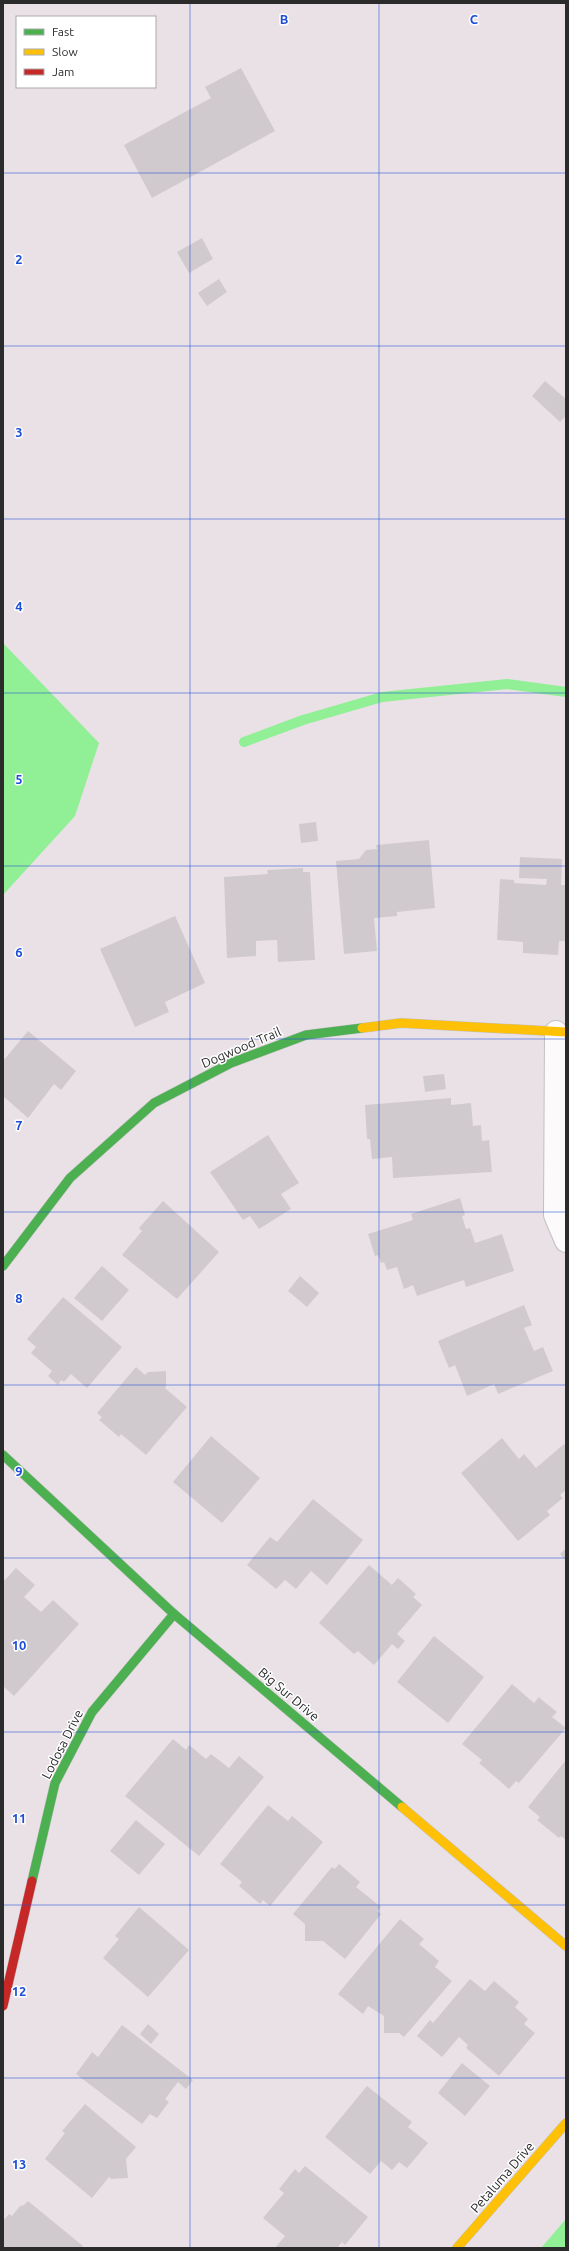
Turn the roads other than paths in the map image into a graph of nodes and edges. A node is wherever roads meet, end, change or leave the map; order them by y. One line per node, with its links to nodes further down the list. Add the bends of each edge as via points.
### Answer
1 (561, 1032): 2 (street, via 555,1215); 3 (street, Dogwood Trail, via 401,1023 306,1035 231,1063 154,1103 70,1178)
2 (566, 1241)
3 (3, 1266)
4 (3, 1455): 5 (street, Big Sur Drive)
5 (174, 1614): 6 (street, Big Sur Drive); 7 (street, Lodosa Drive, via 92,1712 55,1783)
6 (566, 1946)
7 (3, 2006)
8 (566, 2123): 9 (street, Petaluma Drive)
9 (457, 2248)

